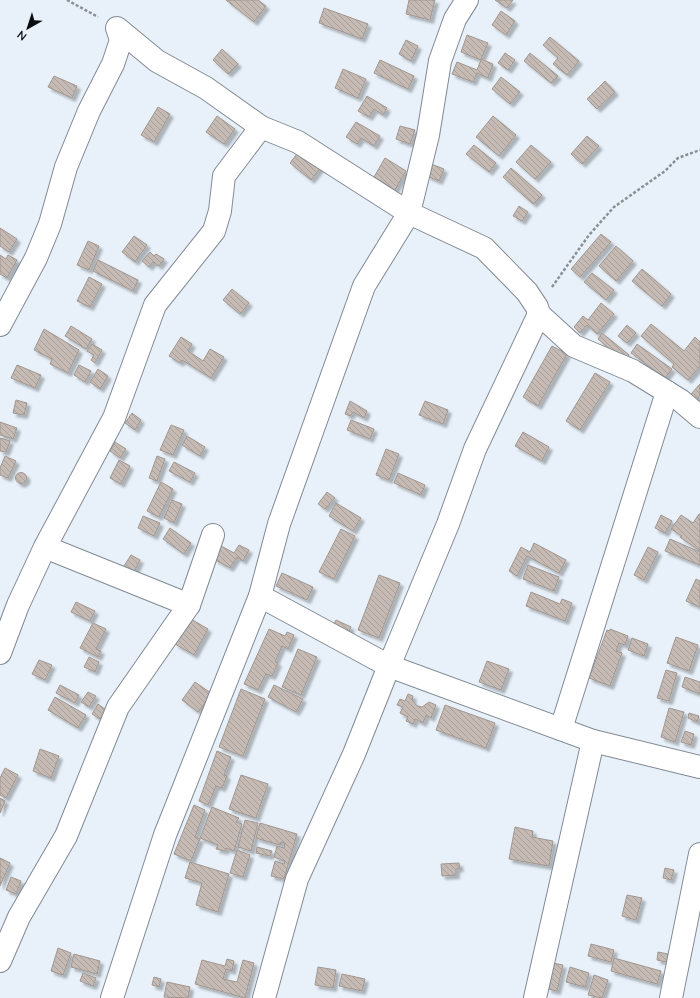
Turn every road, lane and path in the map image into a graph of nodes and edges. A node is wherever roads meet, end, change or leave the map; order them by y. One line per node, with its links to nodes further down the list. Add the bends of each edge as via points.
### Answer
1 (67, 0): 3 (path)
2 (467, 0): 6 (street, via 455,19 440,61 428,135)
3 (117, 28): 4 (street, via 157,61 206,88); 8 (street, via 121,40 113,64 88,111 66,167 50,224 36,258)
4 (262, 127): 6 (street, via 298,142); 12 (street, via 224,176 220,211 214,231 156,305 114,418)
5 (700, 150): 7 (path, via 678,158 665,171 614,207 589,235)
6 (409, 213): 7 (street, via 484,248 527,292); 13 (street, via 364,286 279,524)
7 (538, 310): 9 (street, via 574,346 633,371); 16 (street, via 475,450 448,524)
8 (0, 325)
9 (667, 392): 10 (street); 17 (street)
10 (700, 417)
11 (212, 535): 14 (street)
12 (46, 547): 14 (street); 15 (street, via 18,605)
13 (260, 596): 16 (street); 22 (street, via 165,836)
14 (189, 605): 21 (street, via 118,707 66,836 19,917)
15 (0, 653)
16 (389, 666): 17 (street); 23 (street, via 354,754 297,879)
17 (561, 730): 18 (street)
18 (593, 741): 19 (street); 24 (street)
19 (700, 767)
20 (700, 854): 25 (street)
21 (0, 961)
22 (112, 998)
23 (264, 998)
24 (535, 998)
25 (671, 998)

